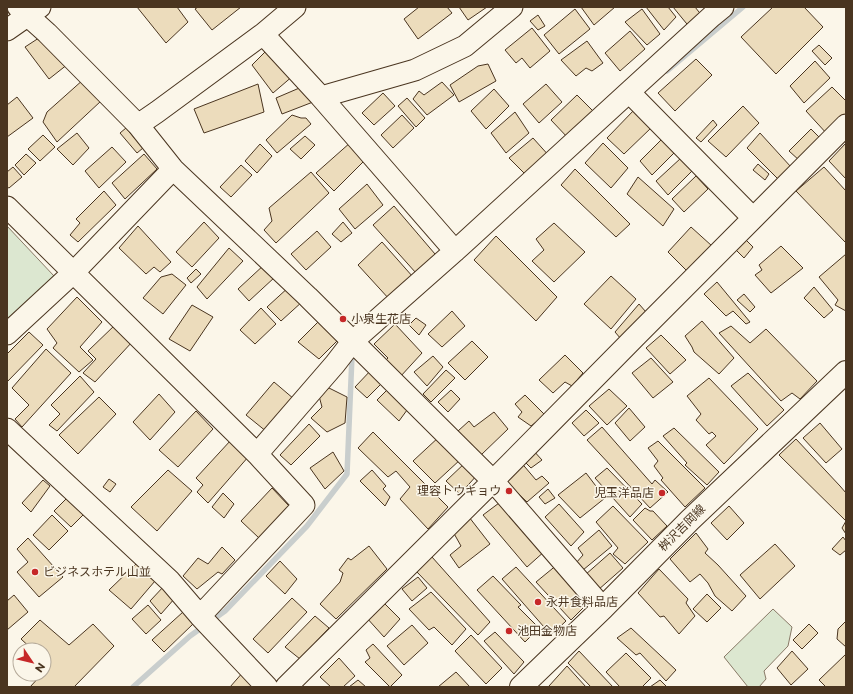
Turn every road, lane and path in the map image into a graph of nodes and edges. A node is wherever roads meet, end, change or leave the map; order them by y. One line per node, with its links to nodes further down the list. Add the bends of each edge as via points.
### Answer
1 (295, 7): 6 (street)
2 (512, 7): 8 (street, via 465,46 415,70)
3 (28, 10): 5 (street); 9 (street, via 47,33)
4 (713, 10): 7 (street)
5 (7, 30)
6 (263, 34): 8 (street); 9 (street)
7 (629, 92): 13 (street); 14 (street)
8 (321, 97): 14 (street)
9 (138, 125): 11 (street)
10 (846, 125): 13 (street)
11 (173, 169): 15 (street); 17 (street)
12 (7, 207): 15 (street)
13 (753, 218): 21 (street)
14 (455, 251): 17 (street)
15 (74, 272): 16 (street); 20 (street)
16 (7, 334)
17 (353, 342): 20 (street); 21 (street)
18 (846, 372): 22 (main road, 桝沢吉岡線, via 690,520)
19 (7, 429): 23 (street, via 170,582)
20 (258, 454): 23 (street, via 304,506)
21 (493, 481): 22 (street); 25 (street)
22 (603, 608): 26 (main road, 桝沢吉岡線)
23 (201, 616): 24 (street)
24 (267, 687)
25 (286, 687)
26 (521, 687)

